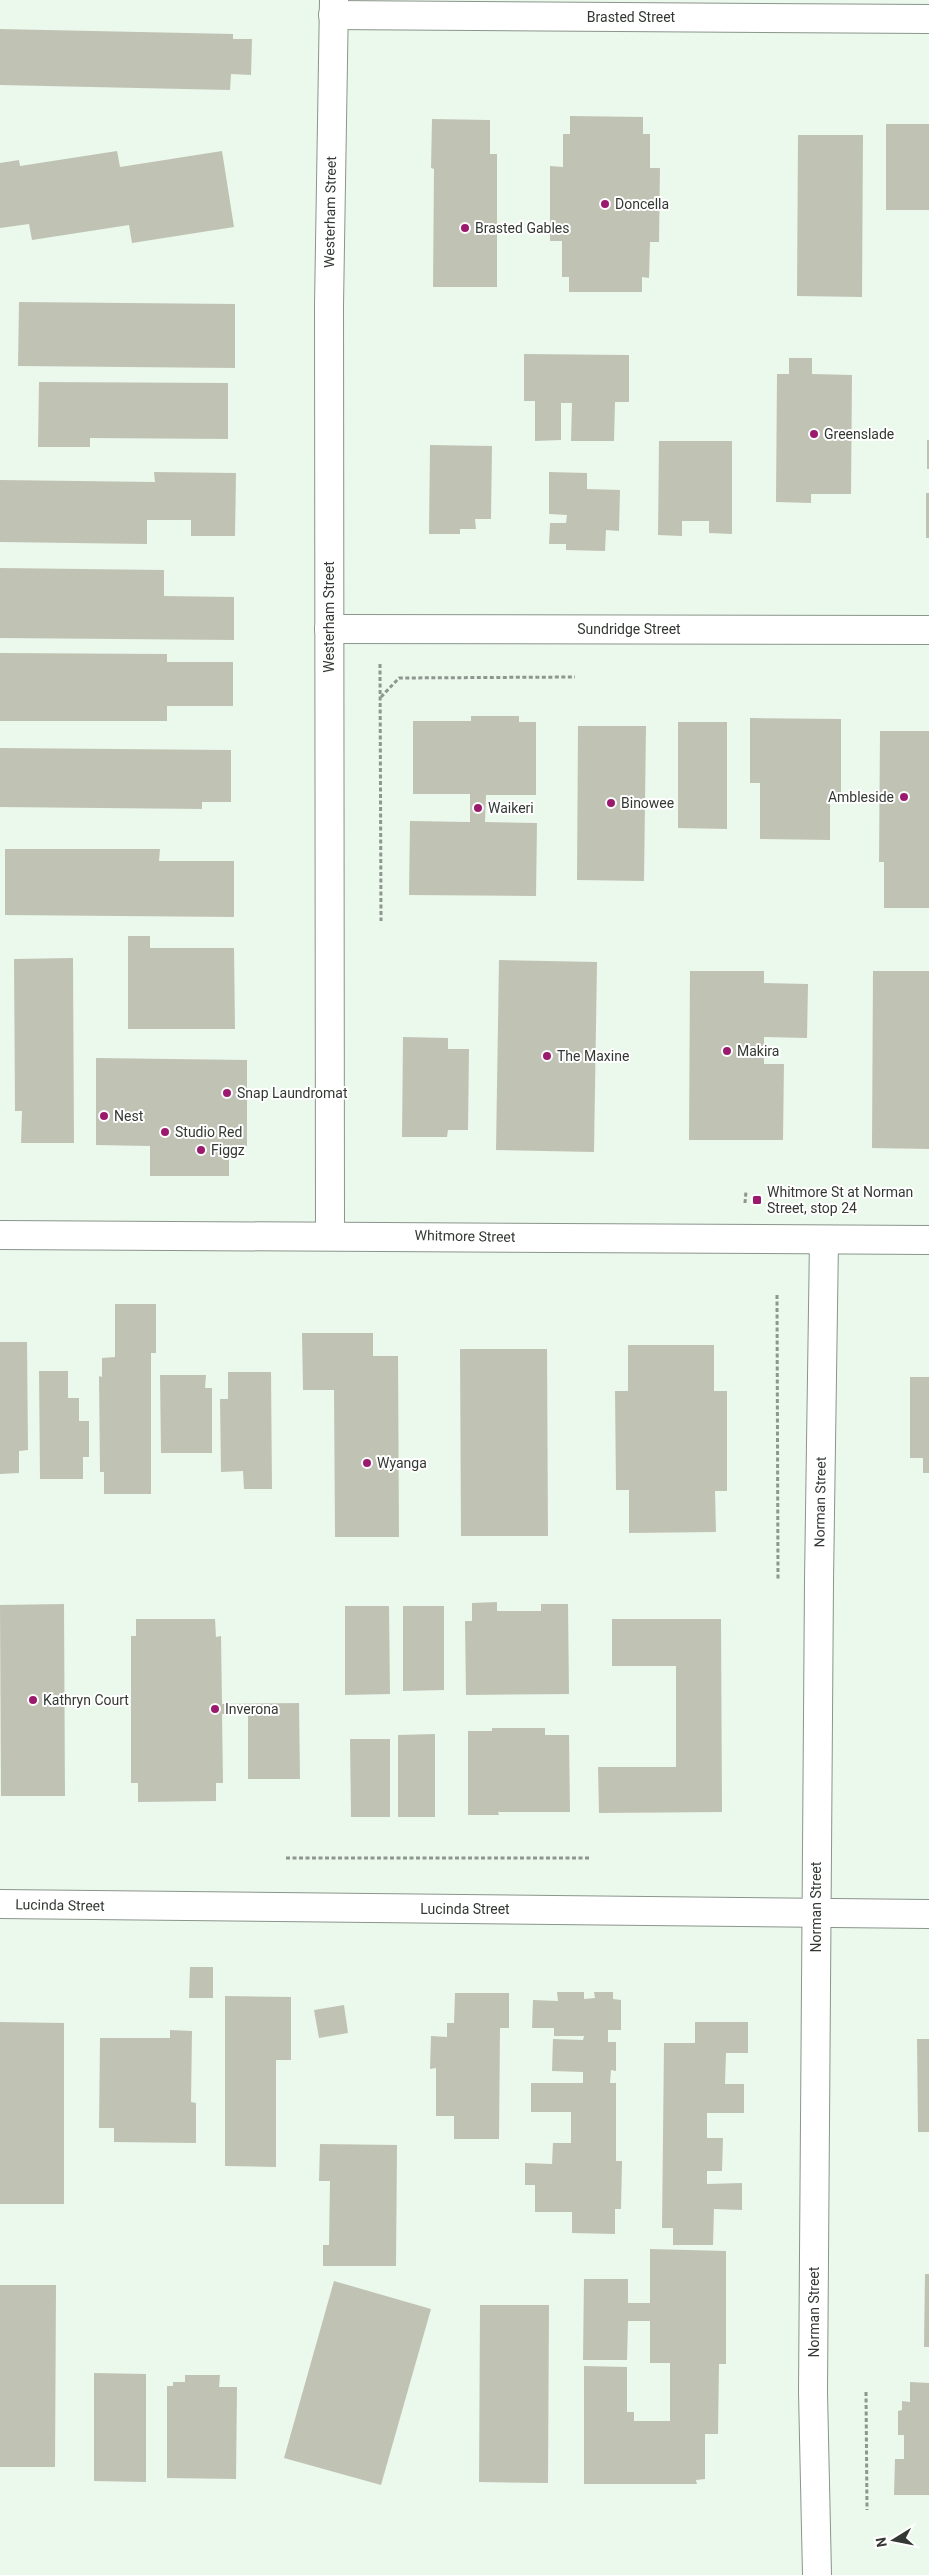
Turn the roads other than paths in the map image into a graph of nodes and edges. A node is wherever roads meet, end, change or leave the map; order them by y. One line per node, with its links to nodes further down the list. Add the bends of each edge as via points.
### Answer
1 (334, 7): 2 (street, Brasted Street); 3 (street, Westerham Street, via 329,306)
2 (929, 19)
3 (329, 629): 4 (street, Sundridge Street); 6 (street, Westerham Street)
4 (929, 630)
5 (0, 1235): 6 (street, Whitmore Street)
6 (330, 1235): 7 (street, Whitmore Street)
7 (824, 1240): 8 (street, Whitmore Street); 10 (street, Norman Street)
8 (929, 1240)
9 (0, 1904): 10 (street, Lucinda Street)
10 (816, 1913): 11 (street, Lucinda Street); 12 (street, Norman Street, via 813,2392)
11 (929, 1914)
12 (817, 2575)

